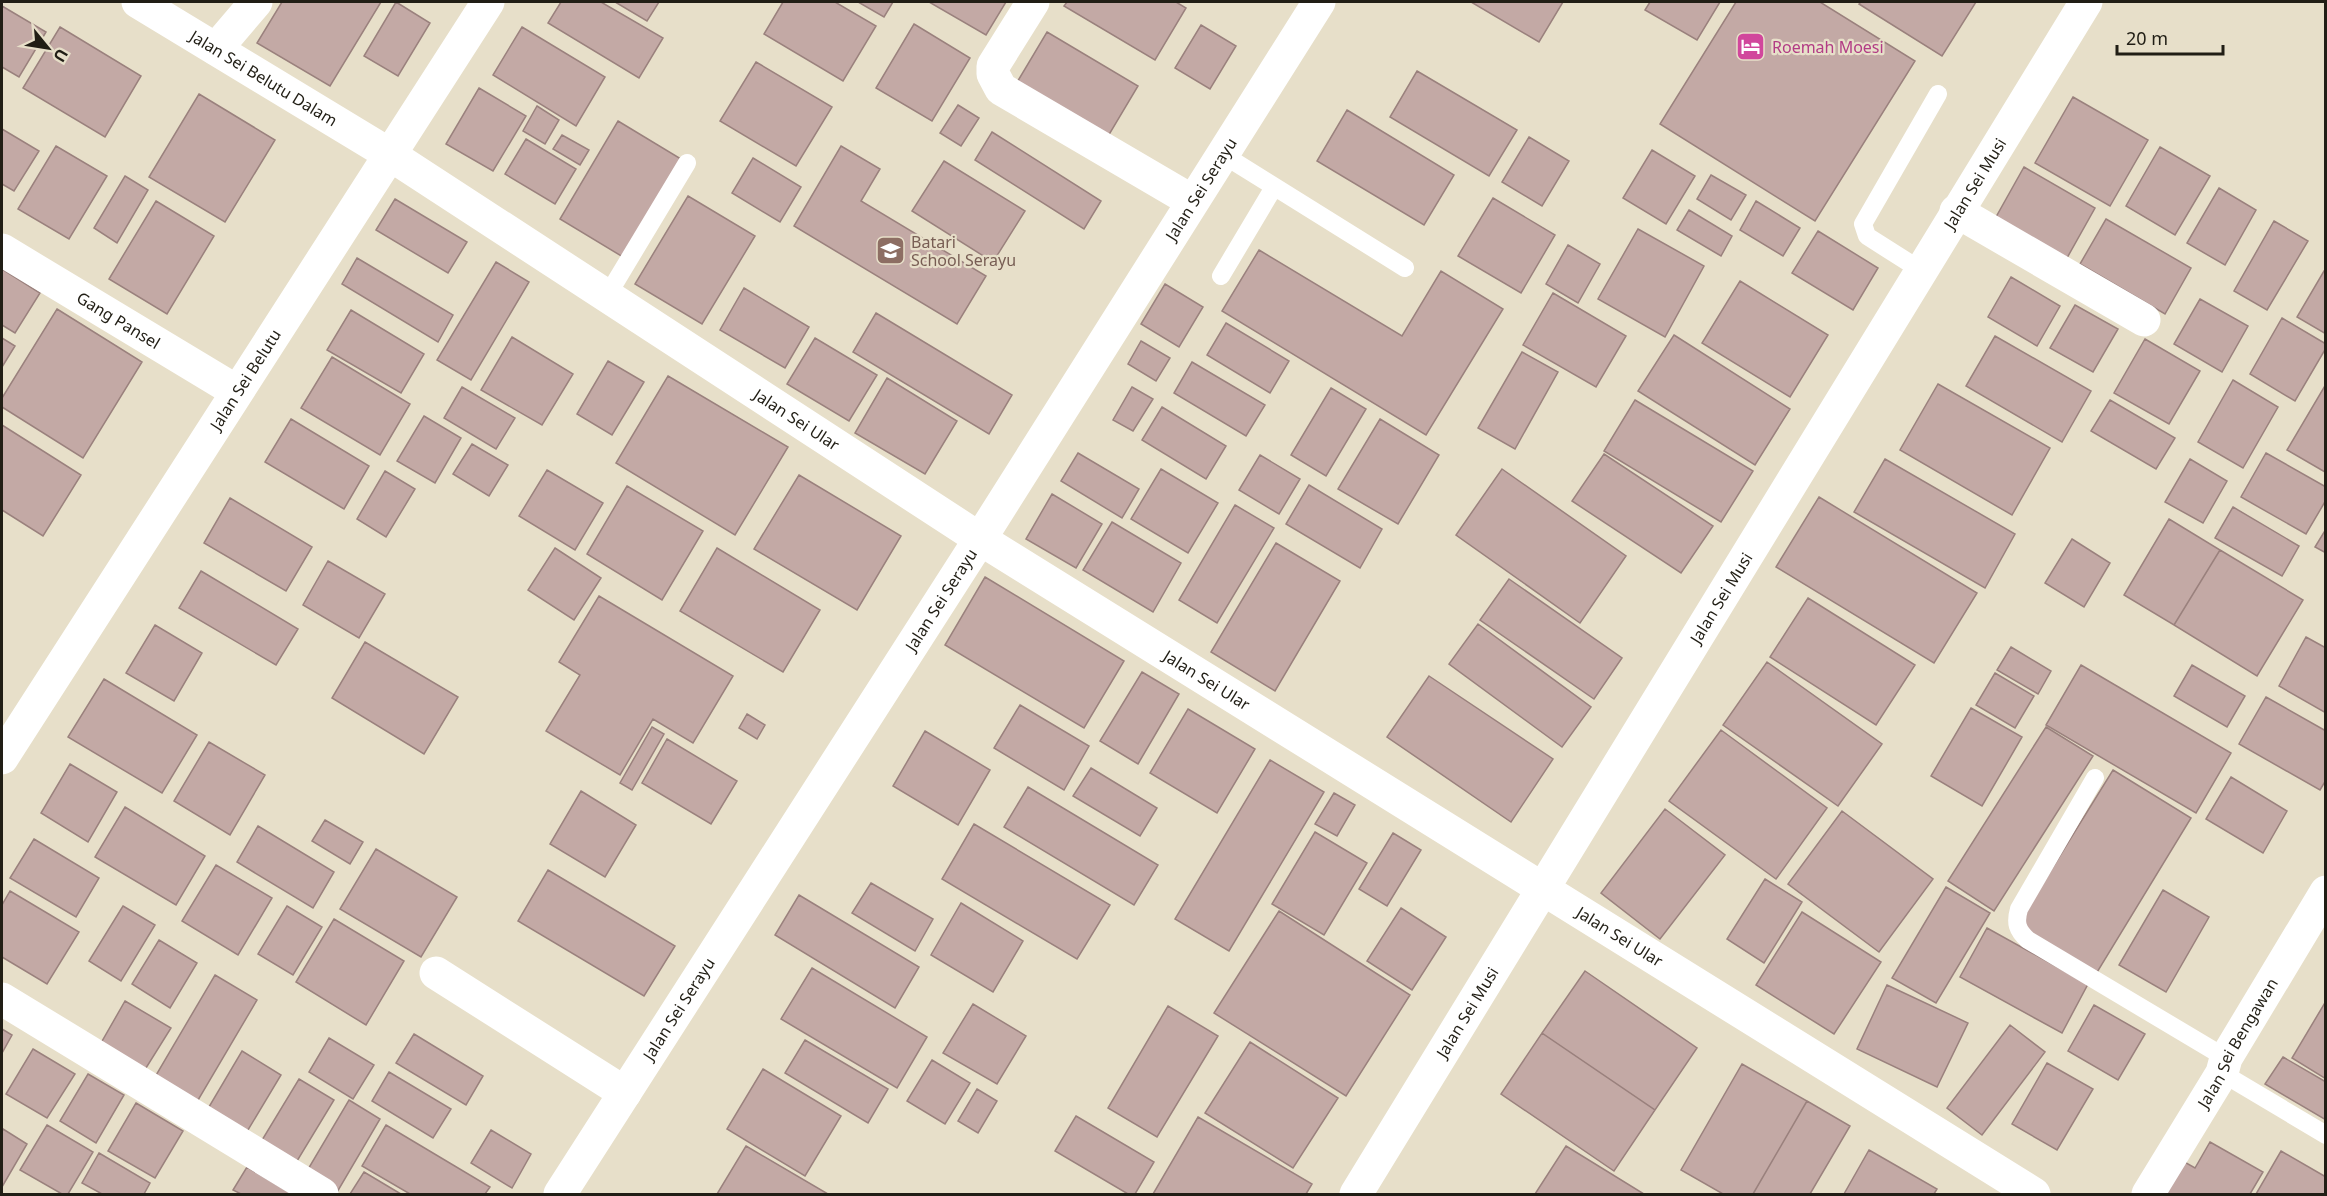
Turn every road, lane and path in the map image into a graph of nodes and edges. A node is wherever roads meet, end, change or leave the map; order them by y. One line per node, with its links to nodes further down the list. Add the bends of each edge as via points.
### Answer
1 (138, 2): 7 (street, Jalan Sei Belutu Dalam)
2 (256, 2): 7 (street)
3 (488, 2): 9 (street, Jalan Sei Belutu)
4 (1033, 2): 13 (street, via 993,66 1001,89)
5 (1319, 2): 10 (street, Jalan Sei Serayu)
6 (2086, 2): 14 (street, Jalan Sei Musi)
7 (216, 49): 9 (street, Jalan Sei Belutu Dalam)
8 (1938, 94): 17 (lane, via 1863,224 1867,236)
9 (389, 154): 19 (street, Jalan Sei Ular); 21 (street, Jalan Sei Belutu)
10 (1222, 154): 12 (lane); 13 (street, Jalan Sei Serayu)
11 (687, 163): 19 (lane)
12 (1274, 187): 16 (lane); 18 (lane)
13 (1192, 201): 22 (street, Jalan Sei Serayu)
14 (1956, 211): 17 (street, Jalan Sei Musi); 20 (street)
15 (2, 250): 21 (street, Gang Pansel)
16 (1405, 268)
17 (1922, 271): 25 (street, Jalan Sei Musi)
18 (1221, 276)
19 (607, 296): 22 (street, Jalan Sei Ular)
20 (2144, 320)
21 (236, 392): 23 (street, Jalan Sei Belutu)
22 (980, 539): 25 (street, Jalan Sei Ular); 30 (street, Jalan Sei Serayu)
23 (2, 758)
24 (2095, 778): 29 (lane, via 2019,909 2019,932)
25 (1542, 887): 34 (street, Jalan Sei Musi); 35 (street, Jalan Sei Ular)
26 (2325, 892): 29 (street, Jalan Sei Bengawan)
27 (436, 973): 30 (street)
28 (2, 999): 32 (street)
29 (2224, 1066): 31 (lane); 36 (street, Jalan Sei Bengawan)
30 (625, 1093): 33 (street, Jalan Sei Serayu)
31 (2325, 1135)
32 (322, 1194)
33 (560, 1194)
34 (1356, 1194)
35 (2034, 1194)
36 (2148, 1194)

